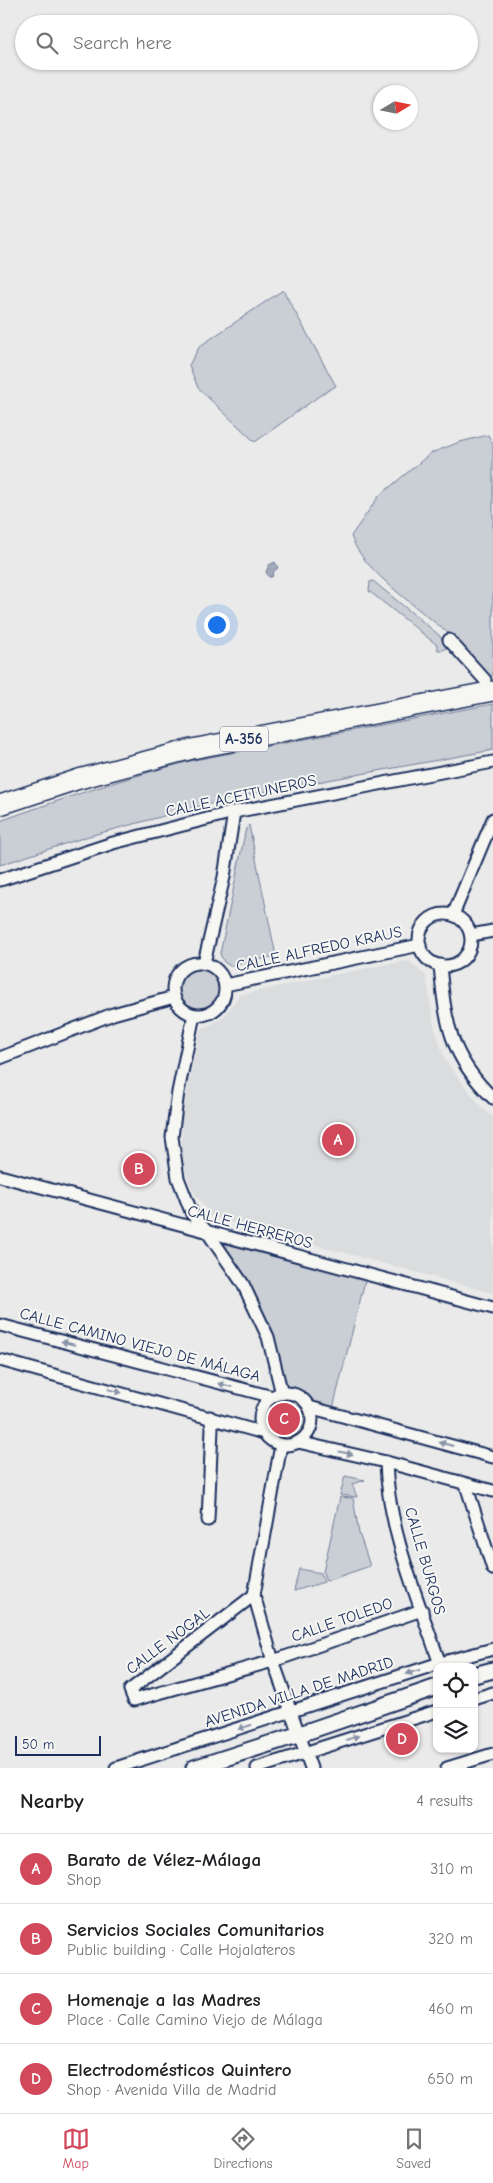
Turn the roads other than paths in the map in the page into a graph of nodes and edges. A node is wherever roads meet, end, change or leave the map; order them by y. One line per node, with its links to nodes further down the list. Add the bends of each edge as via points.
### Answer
1 (449, 640): 2 (street)
2 (489, 686): 4 (main road, A-356, via 192,749 79,779)
3 (493, 762): 5 (street, CALLE ACEITUNEROS)
4 (0, 805)
5 (234, 812): 7 (street, CALLE ACEITUNEROS, via 113,842); 12 (street, via 224,877)
6 (493, 819): 8 (street)
7 (0, 880)
8 (453, 915): 10 (street, via 467,926); 11 (street, via 432,917 424,924)
9 (493, 931): 10 (street)
10 (470, 935): 13 (street, via 470,945 463,958 450,965)
11 (420, 945): 13 (street, via 423,954); 14 (street, CALLE ALFREDO KRAUS)
12 (204, 963): 14 (street, via 214,967); 15 (street, via 193,963 183,968 172,986)
13 (440, 965): 18 (street, via 444,1012 457,1053 476,1082)
14 (225, 985): 16 (street, via 220,1004 213,1011)
15 (174, 997): 16 (street, via 178,1006); 17 (street, via 113,1014)
16 (194, 1015): 20 (street, via 172,1137 178,1178 192,1214)
17 (0, 1058)
18 (493, 1098)
19 (0, 1176): 20 (street, CALLE HERREROS)
20 (208, 1233): 21 (street, CALLE HERREROS); 24 (street, via 243,1284 268,1337)
21 (493, 1308)
22 (0, 1325): 24 (street, CALLE CAMINO VIEJO DE MÁLAGA, one-way to 22)
23 (0, 1360): 26 (street, one-way to 26)
24 (277, 1395): 25 (street, via 292,1394 302,1398); 27 (street, via 265,1404 261,1413)
25 (309, 1407): 28 (street, via 311,1427); 30 (street, one-way to 25)
26 (210, 1417): 27 (street); 34 (street)
27 (264, 1433): 29 (street)
28 (298, 1442): 29 (street); 31 (street, one-way to 31)
29 (281, 1445): 36 (street)
30 (493, 1457)
31 (386, 1462): 32 (street); 37 (street, CALLE BURGOS, via 387,1486 404,1556)
32 (466, 1485): 33 (street); 35 (street)
33 (493, 1491)
34 (208, 1520)
35 (493, 1569)
36 (254, 1595): 39 (street); 39 (street, CALLE NOGAL, via 130,1690 134,1700)
37 (422, 1610): 39 (street, CALLE TOLEDO); 40 (street, CALLE BURGOS)
38 (493, 1648): 41 (street, AVENIDA VILLA DE MADRID)
39 (274, 1661): 48 (street)
40 (439, 1663)
41 (446, 1663)
42 (433, 1667): 48 (street, AVENIDA VILLA DE MADRID, one-way to 48)
43 (493, 1670): 44 (street)
44 (478, 1674)
45 (433, 1688): 50 (street)
46 (493, 1693): 47 (street)
47 (478, 1698)
48 (291, 1712): 50 (street); 53 (street, AVENIDA VILLA DE MADRID, one-way to 53)
49 (433, 1712): 51 (street, one-way to 49)
50 (300, 1734): 51 (street); 54 (street)
51 (306, 1753): 55 (street); 56 (street)
52 (493, 1754): 57 (street)
53 (116, 1768)
54 (194, 1768)
55 (257, 1768)
56 (311, 1768)
57 (447, 1768)

